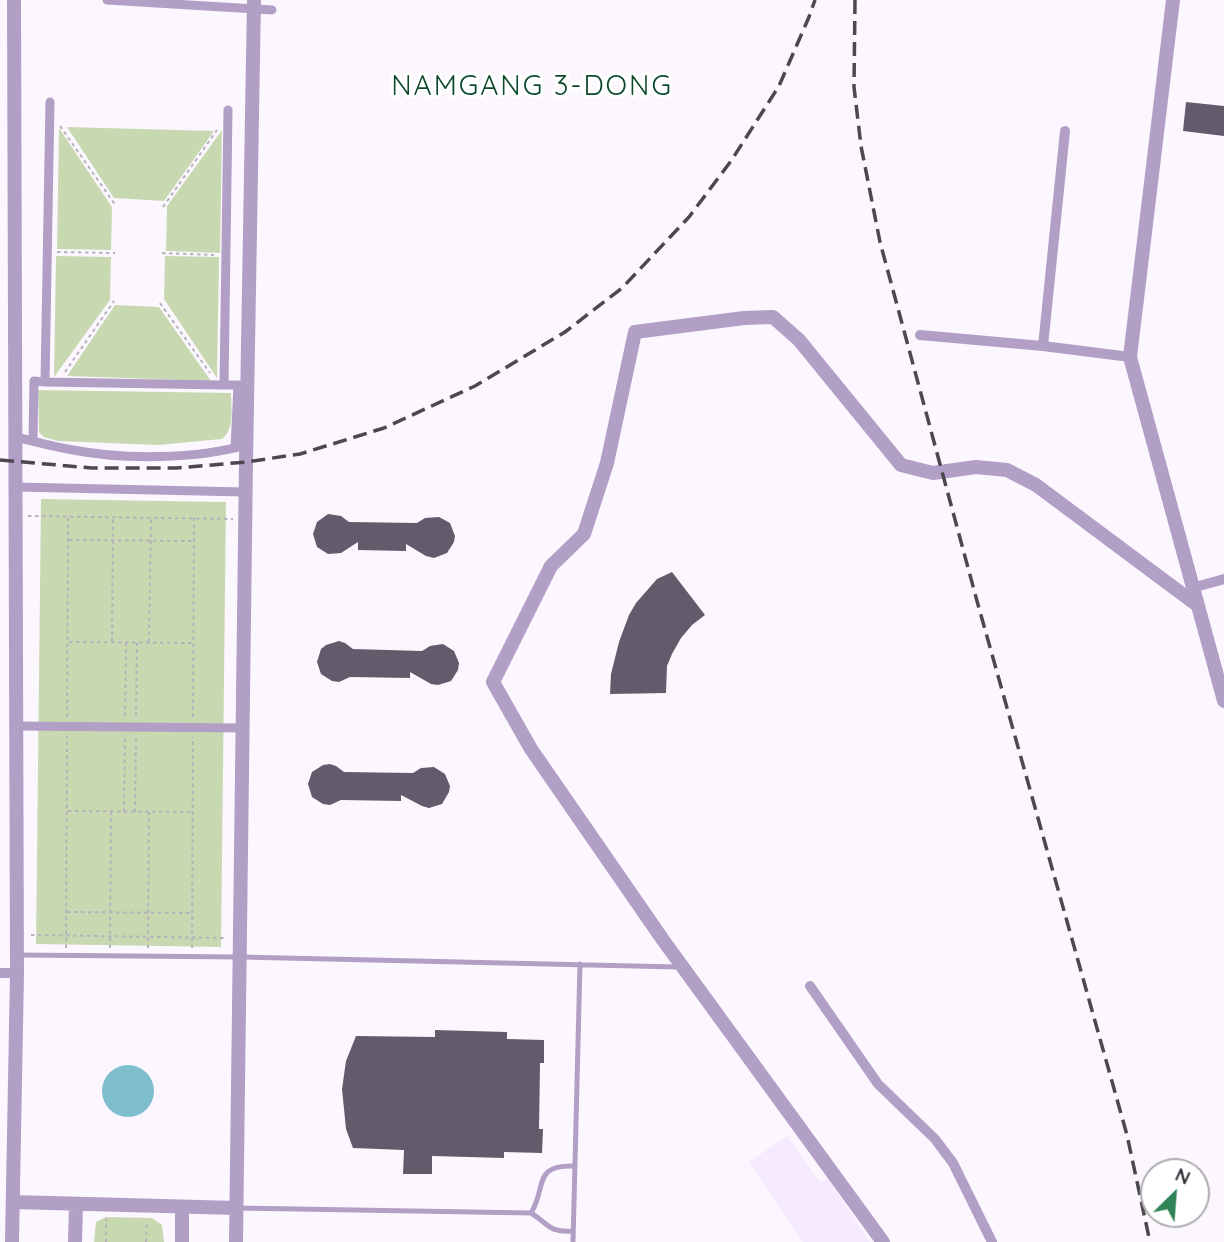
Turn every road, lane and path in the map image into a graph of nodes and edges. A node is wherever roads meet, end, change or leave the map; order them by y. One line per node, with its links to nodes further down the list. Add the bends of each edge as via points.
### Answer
1 (15, 0): 23 (street)
2 (107, 0): 4 (street)
3 (1173, 0): 19 (street)
4 (254, 4): 5 (street); 25 (street)
5 (272, 10)
6 (50, 106): 9 (path); 11 (street)
7 (228, 112): 10 (path); 14 (street)
8 (1065, 131): 18 (street)
9 (116, 205)
10 (163, 207)
11 (47, 252): 12 (path); 20 (street)
12 (116, 253)
13 (162, 253): 14 (path)
14 (226, 255): 22 (street)
15 (114, 301): 21 (path)
16 (160, 303): 22 (path)
17 (920, 335): 18 (street)
18 (1042, 346): 19 (street)
19 (1130, 357): 37 (street)
20 (45, 382): 21 (street); 24 (street, via 34,381)
21 (58, 382): 22 (street)
22 (221, 385): 25 (street, via 238,385)
23 (15, 437): 24 (street); 26 (street)
24 (33, 441): 25 (street, via 119,455 168,456)
25 (241, 447): 27 (street)
26 (16, 487): 27 (street); 28 (street)
27 (245, 492): 31 (street)
28 (17, 516): 29 (path); 44 (street)
29 (113, 517): 30 (path); 33 (path)
30 (151, 518): 31 (path); 34 (path)
31 (245, 519): 45 (street)
32 (68, 540): 33 (path)
33 (113, 541): 34 (path); 40 (path)
34 (151, 541): 35 (path); 41 (path)
35 (194, 541)
36 (1224, 579): 37 (street)
37 (1192, 588): 38 (street)
38 (1197, 604): 43 (street); 63 (street, via 1036,485 1007,470 976,467 933,473 901,465 799,340 773,317 635,332 607,463 584,534 551,566 493,682 531,749)
39 (68, 642): 40 (path)
40 (112, 643): 41 (path)
41 (149, 643): 42 (path)
42 (194, 643)
43 (1224, 701)
44 (16, 726): 45 (street); 54 (street)
45 (243, 728): 57 (street)
46 (66, 811): 47 (path)
47 (111, 812): 48 (path); 51 (path)
48 (149, 812): 49 (path); 52 (path)
49 (193, 812)
50 (66, 912): 51 (path)
51 (110, 913): 52 (path); 55 (path)
52 (148, 913): 53 (path); 56 (path)
53 (192, 914)
54 (16, 935): 55 (path); 58 (street)
55 (110, 936): 56 (path); 59 (path)
56 (148, 937): 57 (path); 60 (path)
57 (240, 938): 61 (street)
58 (17, 955): 59 (lane); 65 (street)
59 (110, 956): 60 (lane)
60 (148, 956): 61 (lane)
61 (240, 957): 62 (lane); 73 (street)
62 (580, 964): 63 (lane); 67 (lane)
63 (682, 967): 83 (street)
64 (0, 973): 65 (street)
65 (17, 973): 68 (street)
66 (810, 986): 84 (street, via 878,1084 936,1139)
67 (575, 1166): 74 (lane, via 554,1167 546,1173); 75 (lane)
68 (13, 1202): 69 (street); 76 (street)
69 (76, 1203): 70 (street); 77 (street)
70 (107, 1204): 71 (street); 78 (path)
71 (147, 1206): 72 (street); 79 (path)
72 (182, 1207): 73 (street); 80 (street)
73 (237, 1209): 74 (lane); 81 (street)
74 (531, 1213): 75 (lane, via 553,1230)
75 (573, 1231): 82 (lane)
76 (12, 1242)
77 (75, 1242)
78 (106, 1242)
79 (146, 1242)
80 (182, 1242)
81 (236, 1242)
82 (573, 1242)
83 (883, 1242)
84 (992, 1242)

